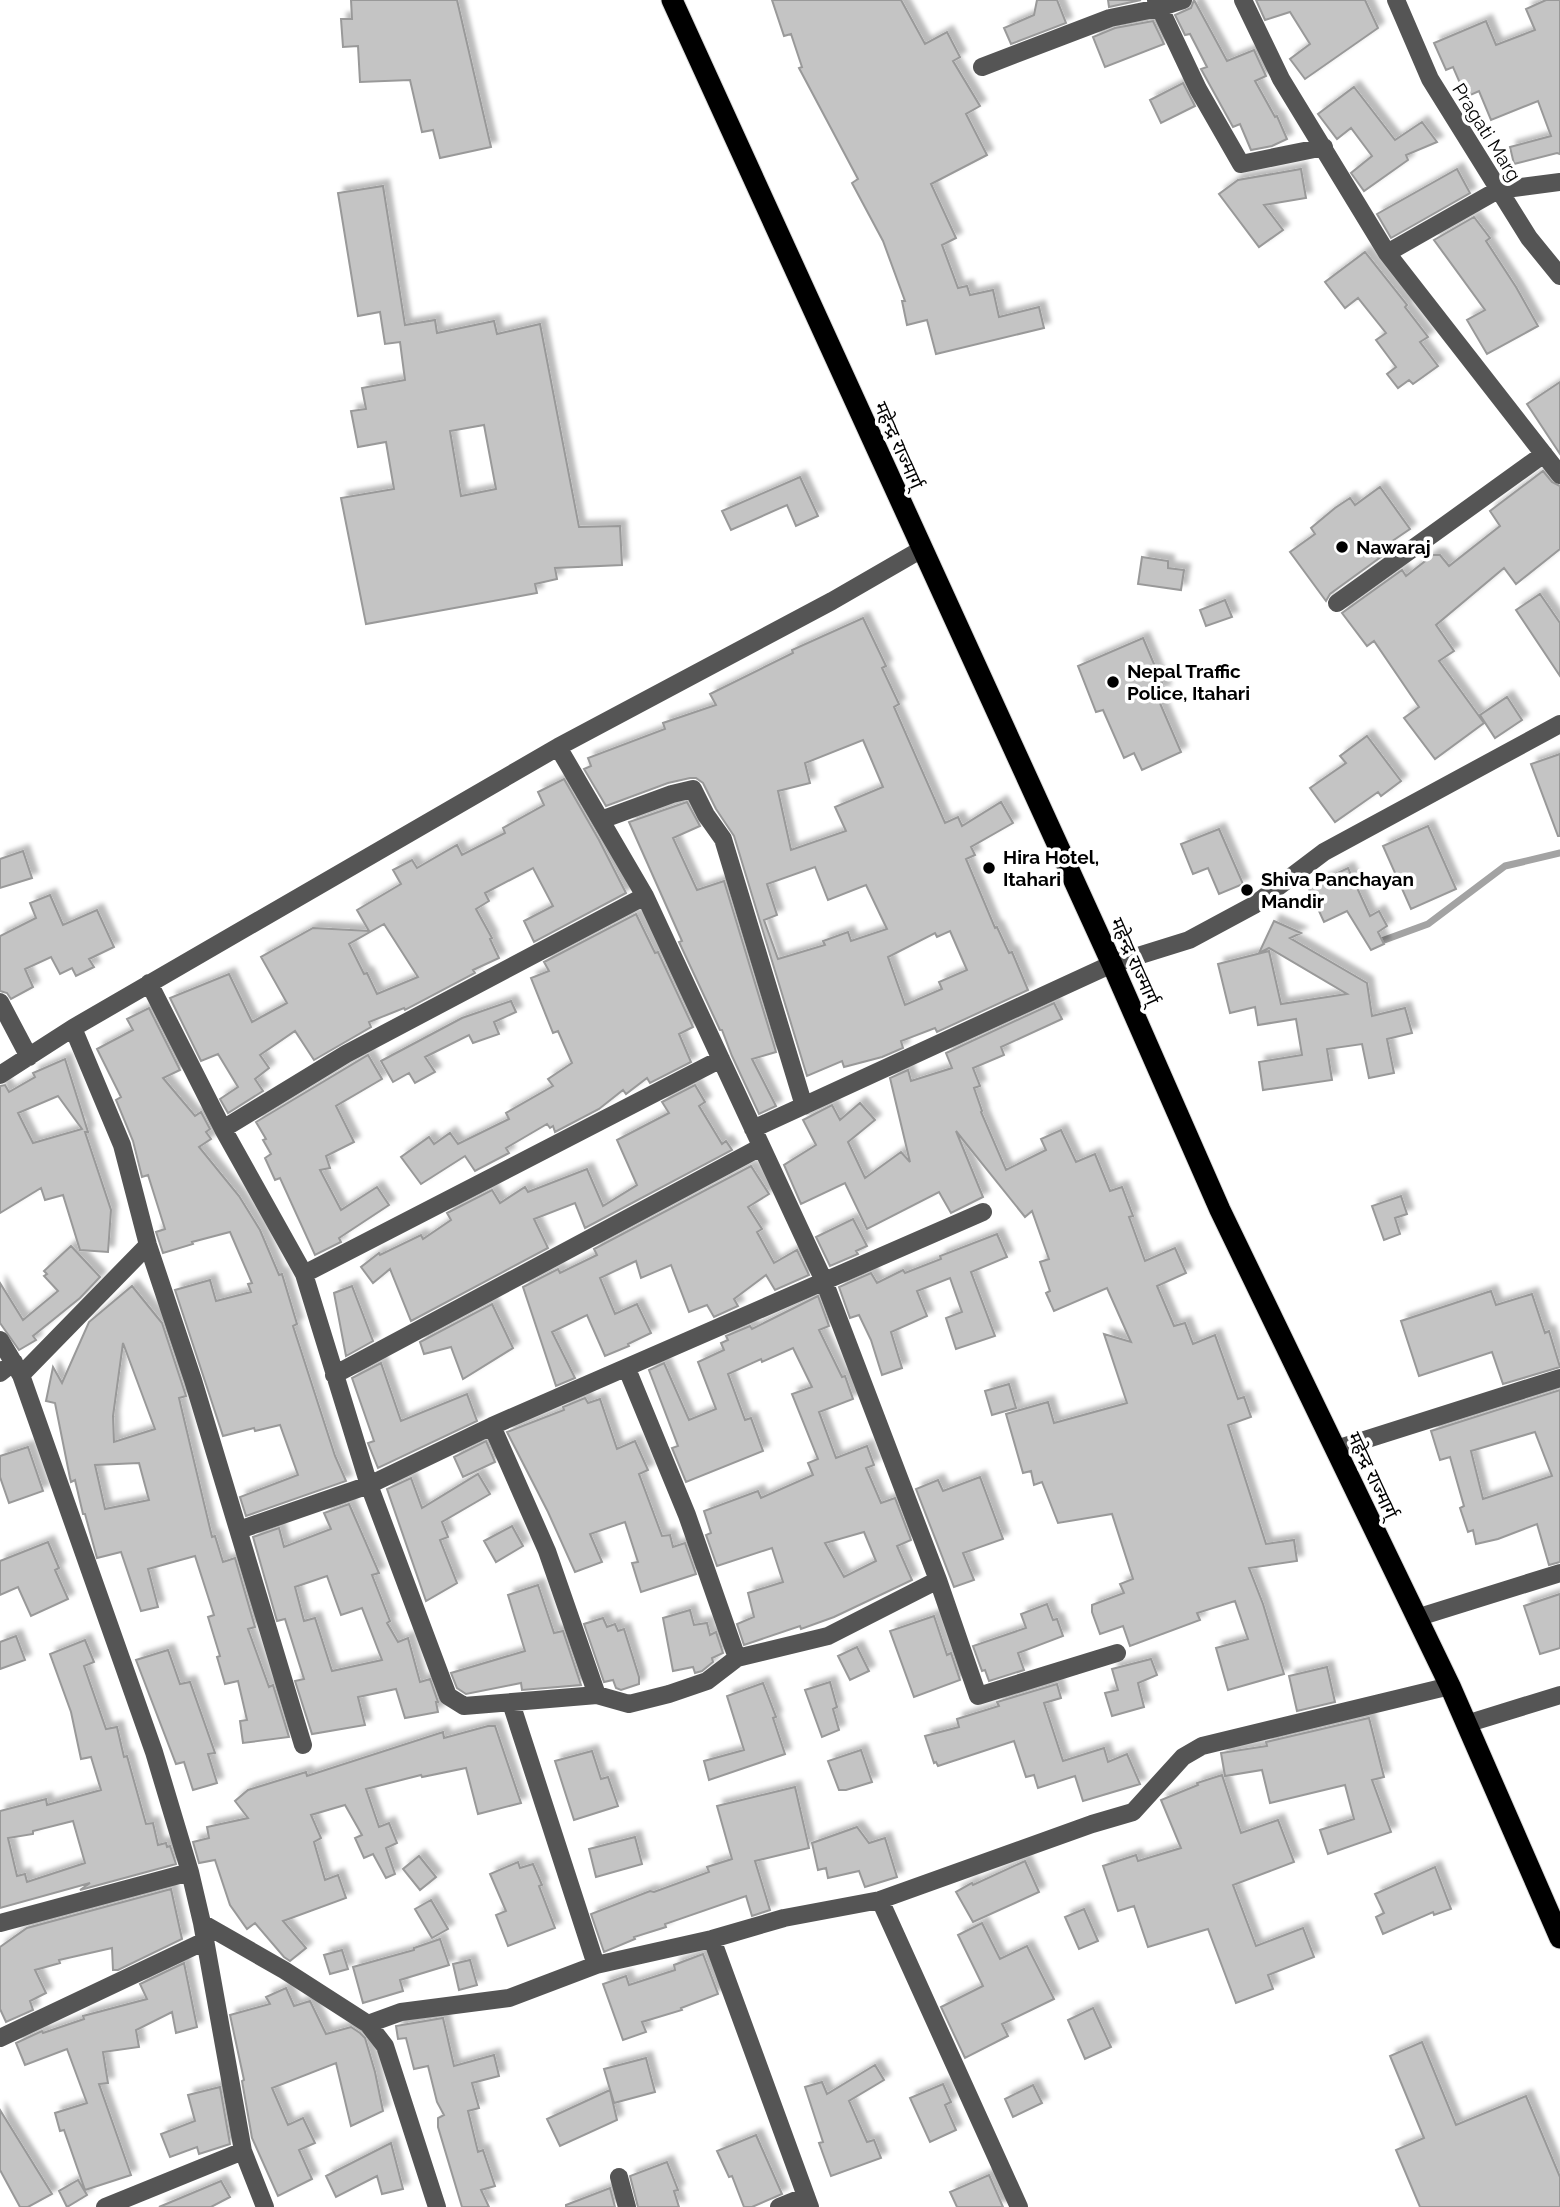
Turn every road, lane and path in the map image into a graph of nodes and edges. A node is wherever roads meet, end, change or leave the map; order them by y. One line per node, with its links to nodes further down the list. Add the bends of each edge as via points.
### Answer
1 (672, 0): 14 (highway, महेन्द्र राज्मार्ग्)
2 (1183, 0): 5 (street)
3 (1242, 0): 7 (street, via 1282,79)
4 (1396, 0): 9 (street, Pragati Marg, via 1430,79)
5 (1158, 4): 6 (street); 7 (street, via 1198,89 1241,164)
6 (982, 67)
7 (1324, 147): 10 (street)
8 (1560, 183): 9 (street)
9 (1498, 190): 10 (street); 11 (street, Pragati Marg)
10 (1387, 253): 12 (street)
11 (1560, 276)
12 (1544, 454): 13 (street); 15 (street)
13 (1560, 475)
14 (922, 550): 17 (street); 20 (highway, महेन्द्र राज्मार्ग्)
15 (1337, 603)
16 (1560, 724): 20 (street, via 1324,852 1255,905 1189,940)
17 (558, 747): 18 (street); 21 (street)
18 (601, 820): 19 (street); 27 (street, via 693,789 723,839)
19 (645, 896): 25 (street); 28 (street, via 346,1054)
20 (1112, 964): 27 (street); 41 (highway, महेन्द्र राज्मार्ग्, via 1220,1210)
21 (149, 983): 23 (street); 28 (street)
22 (0, 1002): 24 (street)
23 (73, 1028): 24 (street); 32 (street, via 122,1145)
24 (29, 1057): 26 (street)
25 (721, 1059): 29 (street); 33 (street)
26 (0, 1075)
27 (804, 1106): 29 (street)
28 (223, 1129): 33 (street)
29 (753, 1129): 30 (street)
30 (761, 1147): 34 (street); 38 (street)
31 (983, 1212): 34 (street)
32 (148, 1245): 37 (street); 43 (street)
33 (304, 1274): 38 (street)
34 (824, 1281): 36 (street); 45 (street)
35 (0, 1340): 37 (street)
36 (627, 1369): 40 (street); 48 (street, via 687,1515)
37 (12, 1370): 55 (street, via 154,1752)
38 (334, 1376): 42 (street)
39 (1560, 1378): 41 (street)
40 (492, 1426): 42 (street); 50 (street, via 547,1551)
41 (1336, 1449): 46 (highway, महेन्द्र राज्मार्ग्)
42 (369, 1485): 43 (street); 52 (street, via 448,1696 464,1706)
43 (239, 1530): 54 (street)
44 (1560, 1573): 46 (street)
45 (938, 1580): 47 (street, via 978,1696); 48 (street, via 828,1636)
46 (1416, 1618): 49 (highway, महेन्द्र राज्मार्ग्)
47 (1117, 1653)
48 (737, 1658): 50 (street, via 707,1681 668,1694 629,1704)
49 (1450, 1686): 53 (highway, महेन्द्र राज्मार्ग्); 56 (street, via 1202,1746 1183,1757 1133,1812)
50 (597, 1695): 52 (street)
51 (1560, 1695): 53 (street)
52 (511, 1703): 62 (street)
53 (1466, 1724): 59 (highway, महेन्द्र राज्मार्ग्)
54 (303, 1745)
55 (190, 1872): 57 (street); 58 (street)
56 (880, 1900): 60 (street, via 784,1918); 73 (street)
57 (0, 1923)
58 (202, 1923): 61 (street); 63 (street)
59 (1557, 1924)
60 (712, 1939): 62 (street); 67 (street)
61 (205, 1941): 64 (street); 65 (street)
62 (596, 1965): 63 (street, via 509,1998 401,2012)
63 (368, 2024): 70 (street, via 385,2046)
64 (0, 2038)
65 (243, 2151): 68 (street); 69 (street)
66 (619, 2177): 71 (street)
67 (808, 2202): 72 (street)
68 (105, 2207)
69 (265, 2207)
70 (437, 2207)
71 (627, 2207)
72 (779, 2207)
73 (1019, 2207)

